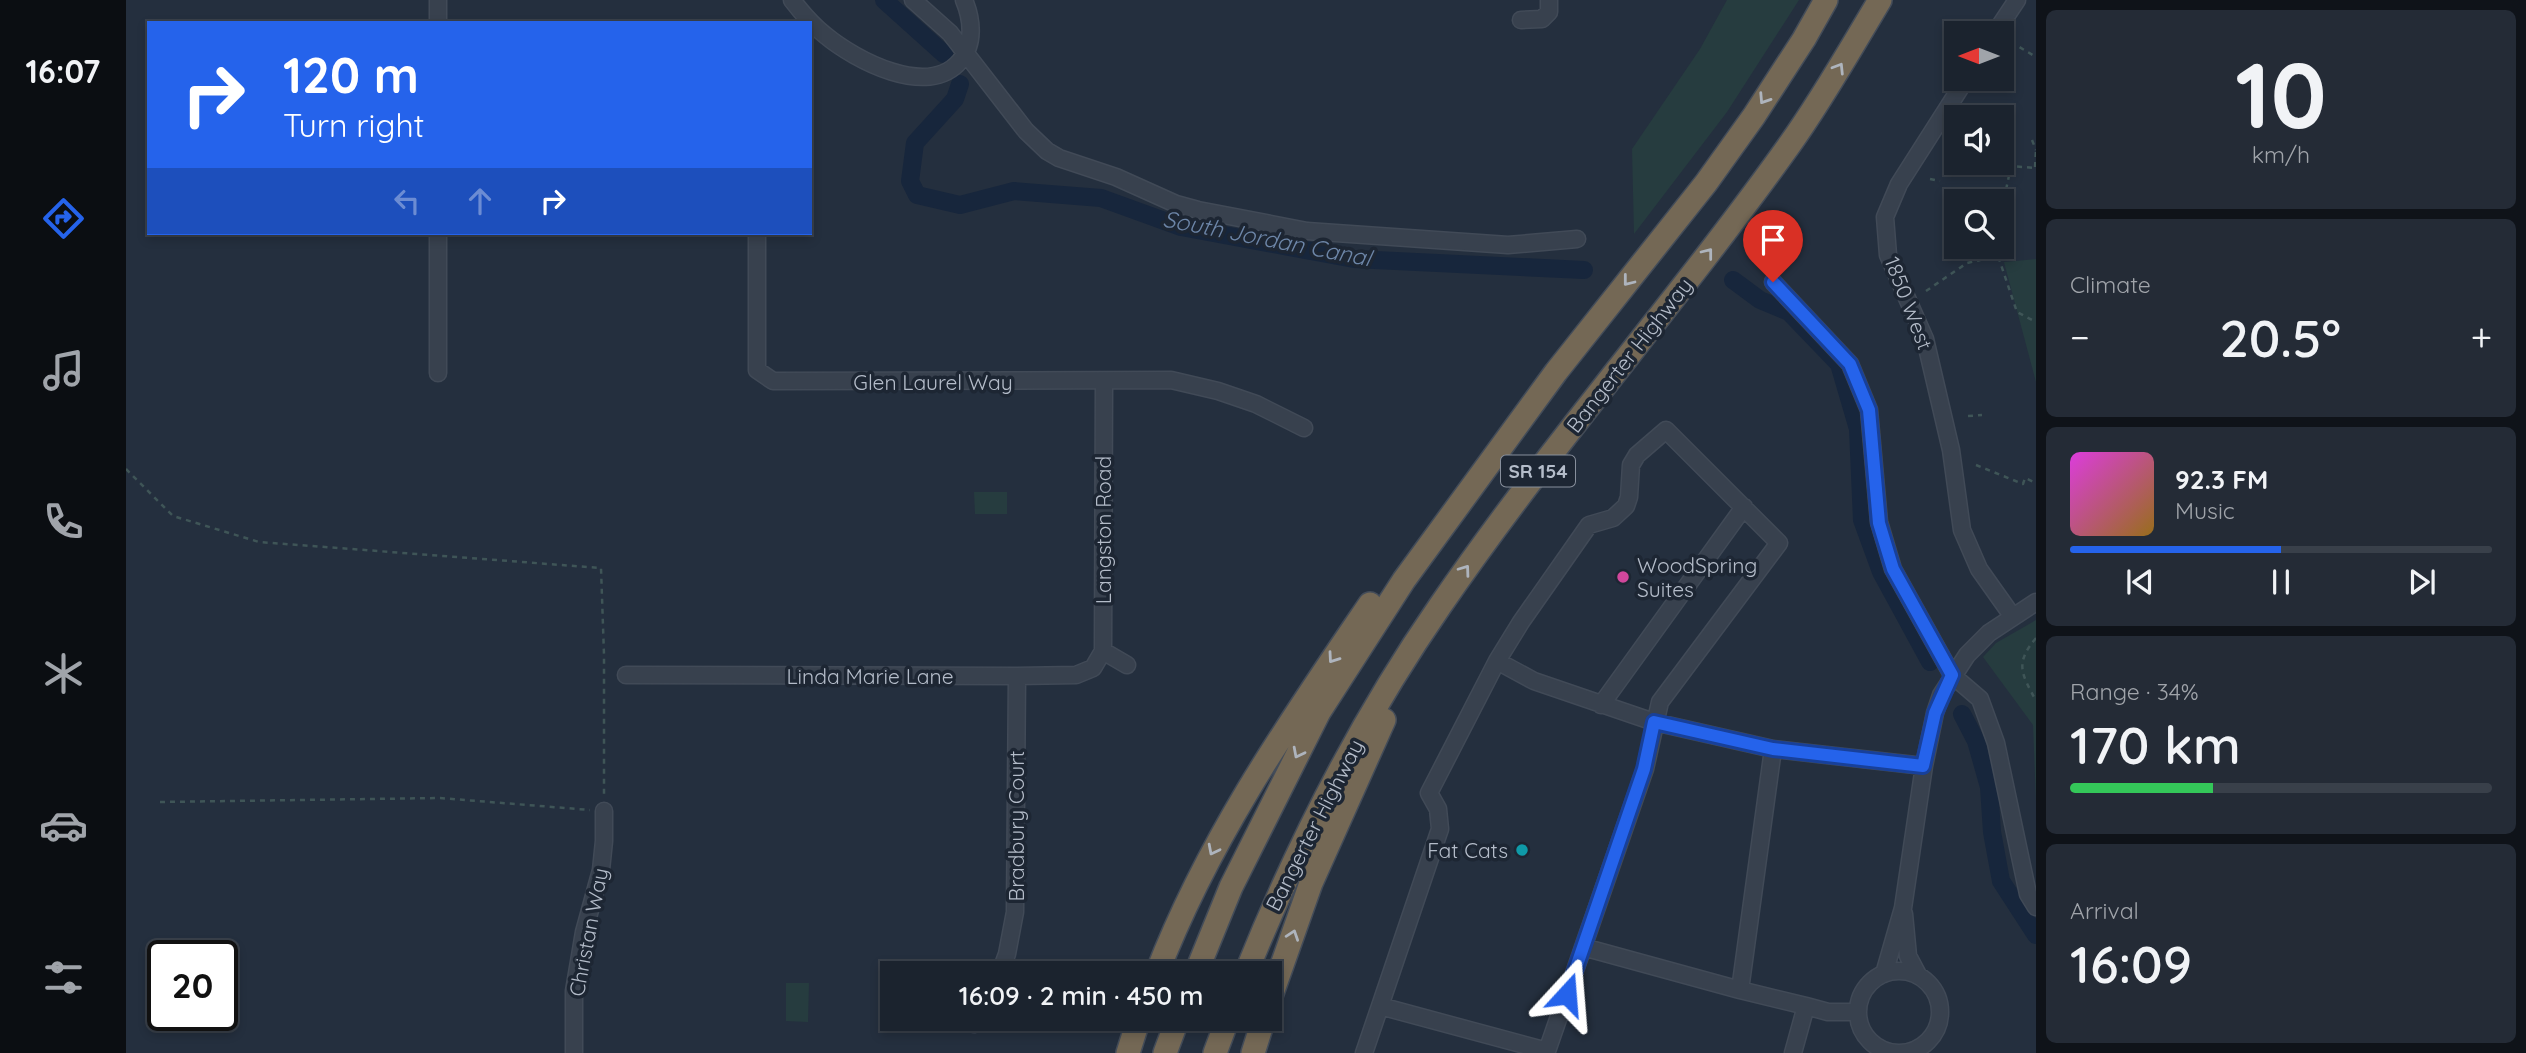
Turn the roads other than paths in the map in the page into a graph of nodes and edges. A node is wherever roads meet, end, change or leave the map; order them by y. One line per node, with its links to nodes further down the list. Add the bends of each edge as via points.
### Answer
1 (438, 0): 10 (street)
2 (792, 0): 11 (street)
3 (913, 0): 14 (street)
4 (964, 0): 14 (street, via 971,25)
5 (1549, 0): 9 (street, via 1549,12 1542,19)
6 (1826, 0): 20 (highway, SR 154, one-way to 20, via 1706,183)
7 (1880, 0): 26 (highway, Bangerter Highway / SR 154, one-way to 7, via 1791,143)
8 (2017, 0): 12 (street)
9 (1521, 20)
10 (438, 21)
11 (808, 21)
12 (2004, 21)
13 (812, 26): 14 (street, via 843,49 900,74 938,76)
14 (966, 53): 18 (street, via 1047,151 1187,208 1307,231 1508,245)
15 (1958, 91): 27 (street, 1850 West, via 1899,184 1885,216 1888,255 1925,339 1951,450 1962,530 1979,569)
16 (438, 235): 21 (street)
17 (757, 235): 22 (street, Glen Laurel Way, via 757,370 773,382)
18 (1577, 239)
19 (1773, 282): 32 (street, via 1850,364 1869,410 1879,523 1893,569)
20 (1556, 372): 43 (highway, one-way to 43, via 1499,433 1447,500 1292,718 1231,816 1178,917); 44 (highway, SR 154, one-way to 44, via 1404,580 1319,712 1231,887)
21 (438, 373)
22 (1104, 382): 23 (street, Glen Laurel Way, via 1171,380 1256,404); 28 (street, Langston Road)
23 (1304, 428)
24 (1744, 507): 29 (street, via 1667,430 1637,454 1631,465 1626,506 1613,518 1589,525); 34 (street); 35 (street, via 1779,543 1660,702)
25 (2036, 602): 27 (street)
26 (1439, 606): 45 (highway, Bangerter Highway / SR 154, via 1325,798); 46 (highway, one-way to 26, via 1311,883 1362,765)
27 (2013, 617): 32 (street, via 1989,633)
28 (1102, 651): 30 (street); 33 (street, Linda Marie Lane, via 1093,668 1076,675)
29 (1497, 661): 34 (street, via 1534,681); 50 (street, via 1429,793 1438,809 1440,829)
30 (1127, 665)
31 (626, 675): 33 (street, Linda Marie Lane)
32 (1952, 675): 37 (street, via 1935,713); 39 (street, via 1980,699 1996,743 2028,894)
33 (1017, 676): 42 (street, Bradbury Court, via 1015,912)
34 (1601, 705): 35 (street)
35 (1654, 722): 36 (street); 41 (street, via 1644,769)
36 (1773, 749): 37 (street); 49 (street)
37 (1923, 766): 40 (street)
38 (604, 811): 60 (street, Christan Way, via 601,870 574,991)
39 (2036, 907)
40 (1903, 908): 47 (street); 48 (street, via 1908,956)
41 (1583, 947): 49 (street); 58 (street)
42 (1004, 961)
43 (1162, 961)
44 (1201, 961)
45 (1251, 961)
46 (1282, 965)
47 (1884, 974): 48 (street); 52 (street, via 1865,989)
48 (1918, 975): 57 (street, via 1939,1002 1938,1025)
49 (1740, 990): 51 (street)
50 (1380, 1006): 58 (street); 65 (street)
51 (1805, 1006): 52 (street); 66 (street)
52 (1858, 1012): 59 (street, via 1864,1032)
53 (1135, 1031): 61 (highway)
54 (1173, 1031): 62 (highway)
55 (1223, 1031): 63 (highway)
56 (1260, 1031): 64 (highway)
57 (1923, 1049): 59 (street)
58 (1546, 1052)
59 (1889, 1052)
60 (574, 1053)
61 (1128, 1053)
62 (1165, 1053)
63 (1215, 1053)
64 (1253, 1053)
65 (1364, 1053)
66 (1793, 1053)

